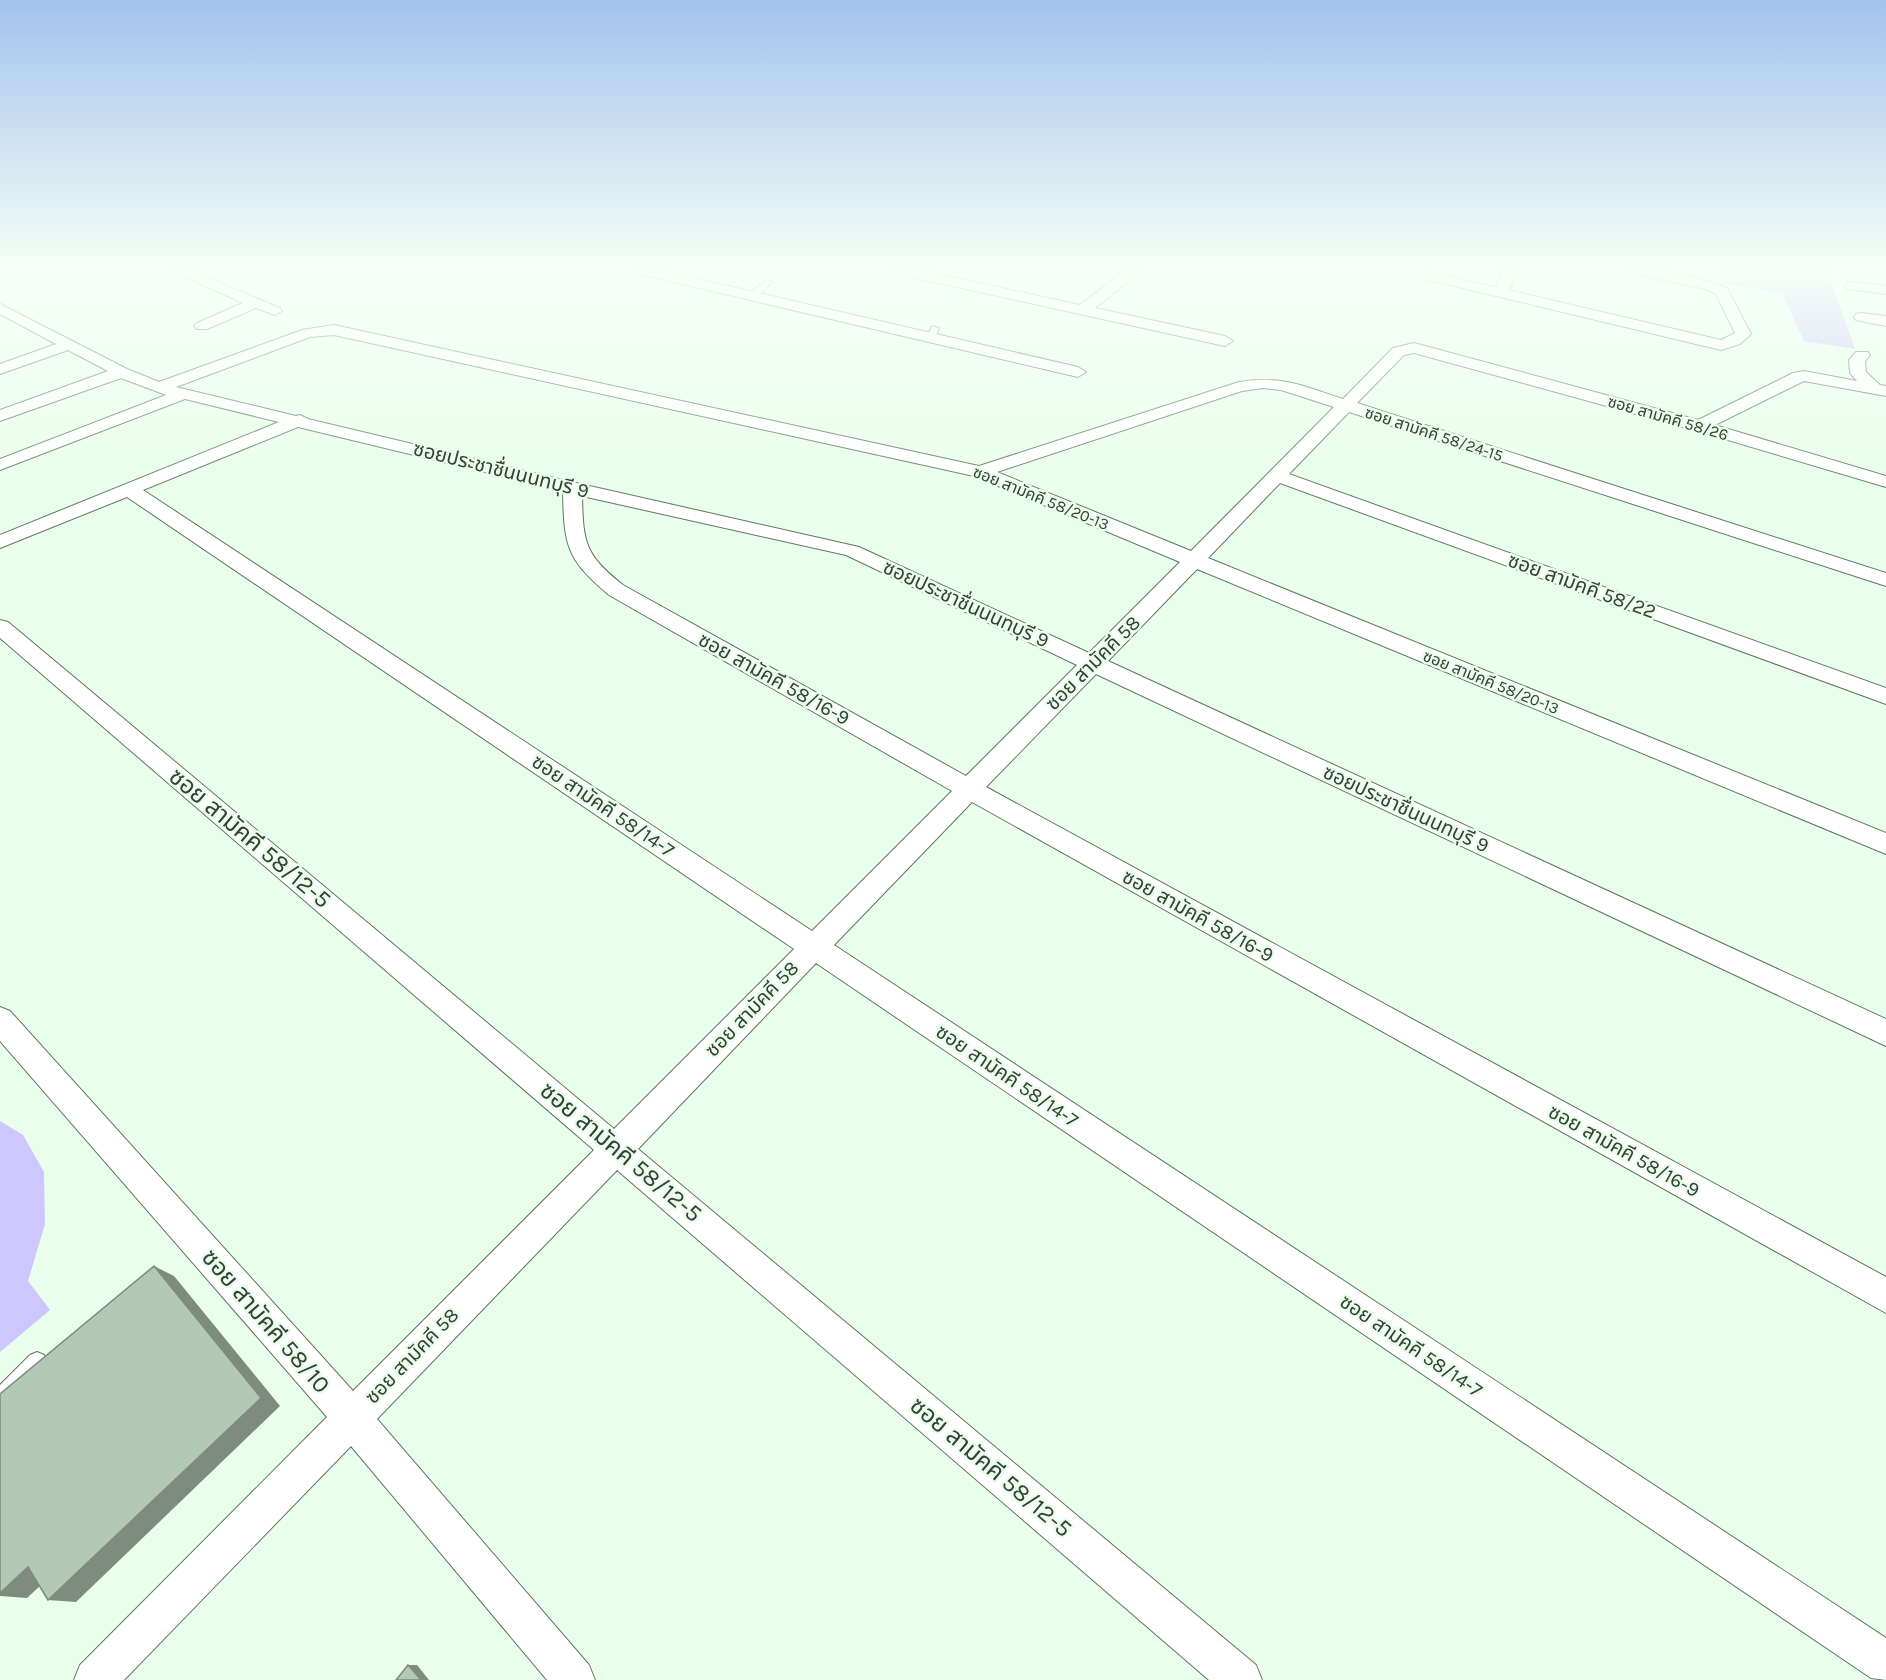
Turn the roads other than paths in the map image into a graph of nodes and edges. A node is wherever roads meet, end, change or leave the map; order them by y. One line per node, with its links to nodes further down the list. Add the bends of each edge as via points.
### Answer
1 (58, 348): 9 (street)
2 (78, 348): 10 (street, ซอยประชาชื่นนนทบุรี 9)
3 (266, 348): 12 (street, ซอย สามัคคี 58/20-13)
4 (418, 348): 20 (street, ซอย สามัคคี 58/20-13)
5 (990, 348): 11 (street)
6 (1412, 348): 15 (street, ซอย สามัคคี 58, via 1399,351)
7 (1415, 348): 18 (street, ซอย สามัคคี 58/26)
8 (1862, 355): 13 (street, via 1857,360 1858,373)
9 (0, 369)
10 (121, 372): 12 (street, ซอยประชาชื่นนนทบุรี 9); 16 (street)
11 (1078, 372)
12 (159, 388): 14 (street, ซอยประชาชื่นนนทบุรี 9)
13 (1880, 389): 18 (street, via 1804,376 1793,378)
14 (183, 394): 17 (street, ซอยประชาชื่นนนทบุรี 9); 19 (street)
15 (1345, 405): 20 (street, ซอย สามัคคี 58/24-15, via 1283,385 1254,384); 21 (street, ซอย สามัคคี 58); 27 (street, ซอย สามัคคี 58/24-15)
16 (0, 416)
17 (300, 420): 23 (street, ซอยประชาชื่นนนทบุรี 9); 24 (street)
18 (1700, 426): 22 (street, ซอย สามัคคี 58/26)
19 (0, 465)
20 (980, 472): 26 (street, ซอย สามัคคี 58/20-13)
21 (1278, 476): 26 (street, ซอย สามัคคี 58); 30 (street, ซอย สามัคคี 58/22)
22 (1886, 482)
23 (572, 488): 29 (street, ซอยประชาชื่นนนทบุรี 9, via 852,551); 31 (street, ซอย สามัคคี 58/16-9, via 575,539 596,574 616,590)
24 (128, 489): 25 (street); 33 (street, ซอย สามัคคี 58/14-7)
25 (0, 542)
26 (1194, 560): 29 (street, ซอย สามัคคี 58); 32 (street, ซอย สามัคคี 58/20-13)
27 (1886, 580)
28 (0, 627): 36 (street, ซอย สามัคคี 58/12-5)
29 (1092, 663): 31 (street, ซอย สามัคคี 58); 35 (street, ซอยประชาชื่นนนทบุรี 9)
30 (1886, 696)
31 (969, 789): 33 (street, ซอย สามัคคี 58); 37 (street, ซอย สามัคคี 58/16-9)
32 (1886, 844)
33 (813, 946): 36 (street, ซอย สามัคคี 58); 41 (street, ซอย สามัคคี 58/14-7)
34 (0, 1020): 40 (street, ซอย สามัคคี 58/10)
35 (1886, 1033)
36 (616, 1148): 40 (street, ซอย สามัคคี 58); 44 (street, ซอย สามัคคี 58/12-5)
37 (1886, 1296)
38 (37, 1362): 39 (lane)
39 (0, 1399)
40 (352, 1418): 42 (street, ซอย สามัคคี 58); 43 (street, ซอย สามัคคี 58/10)
41 (1886, 1663)
42 (95, 1680)
43 (574, 1680)
44 (1241, 1680)

